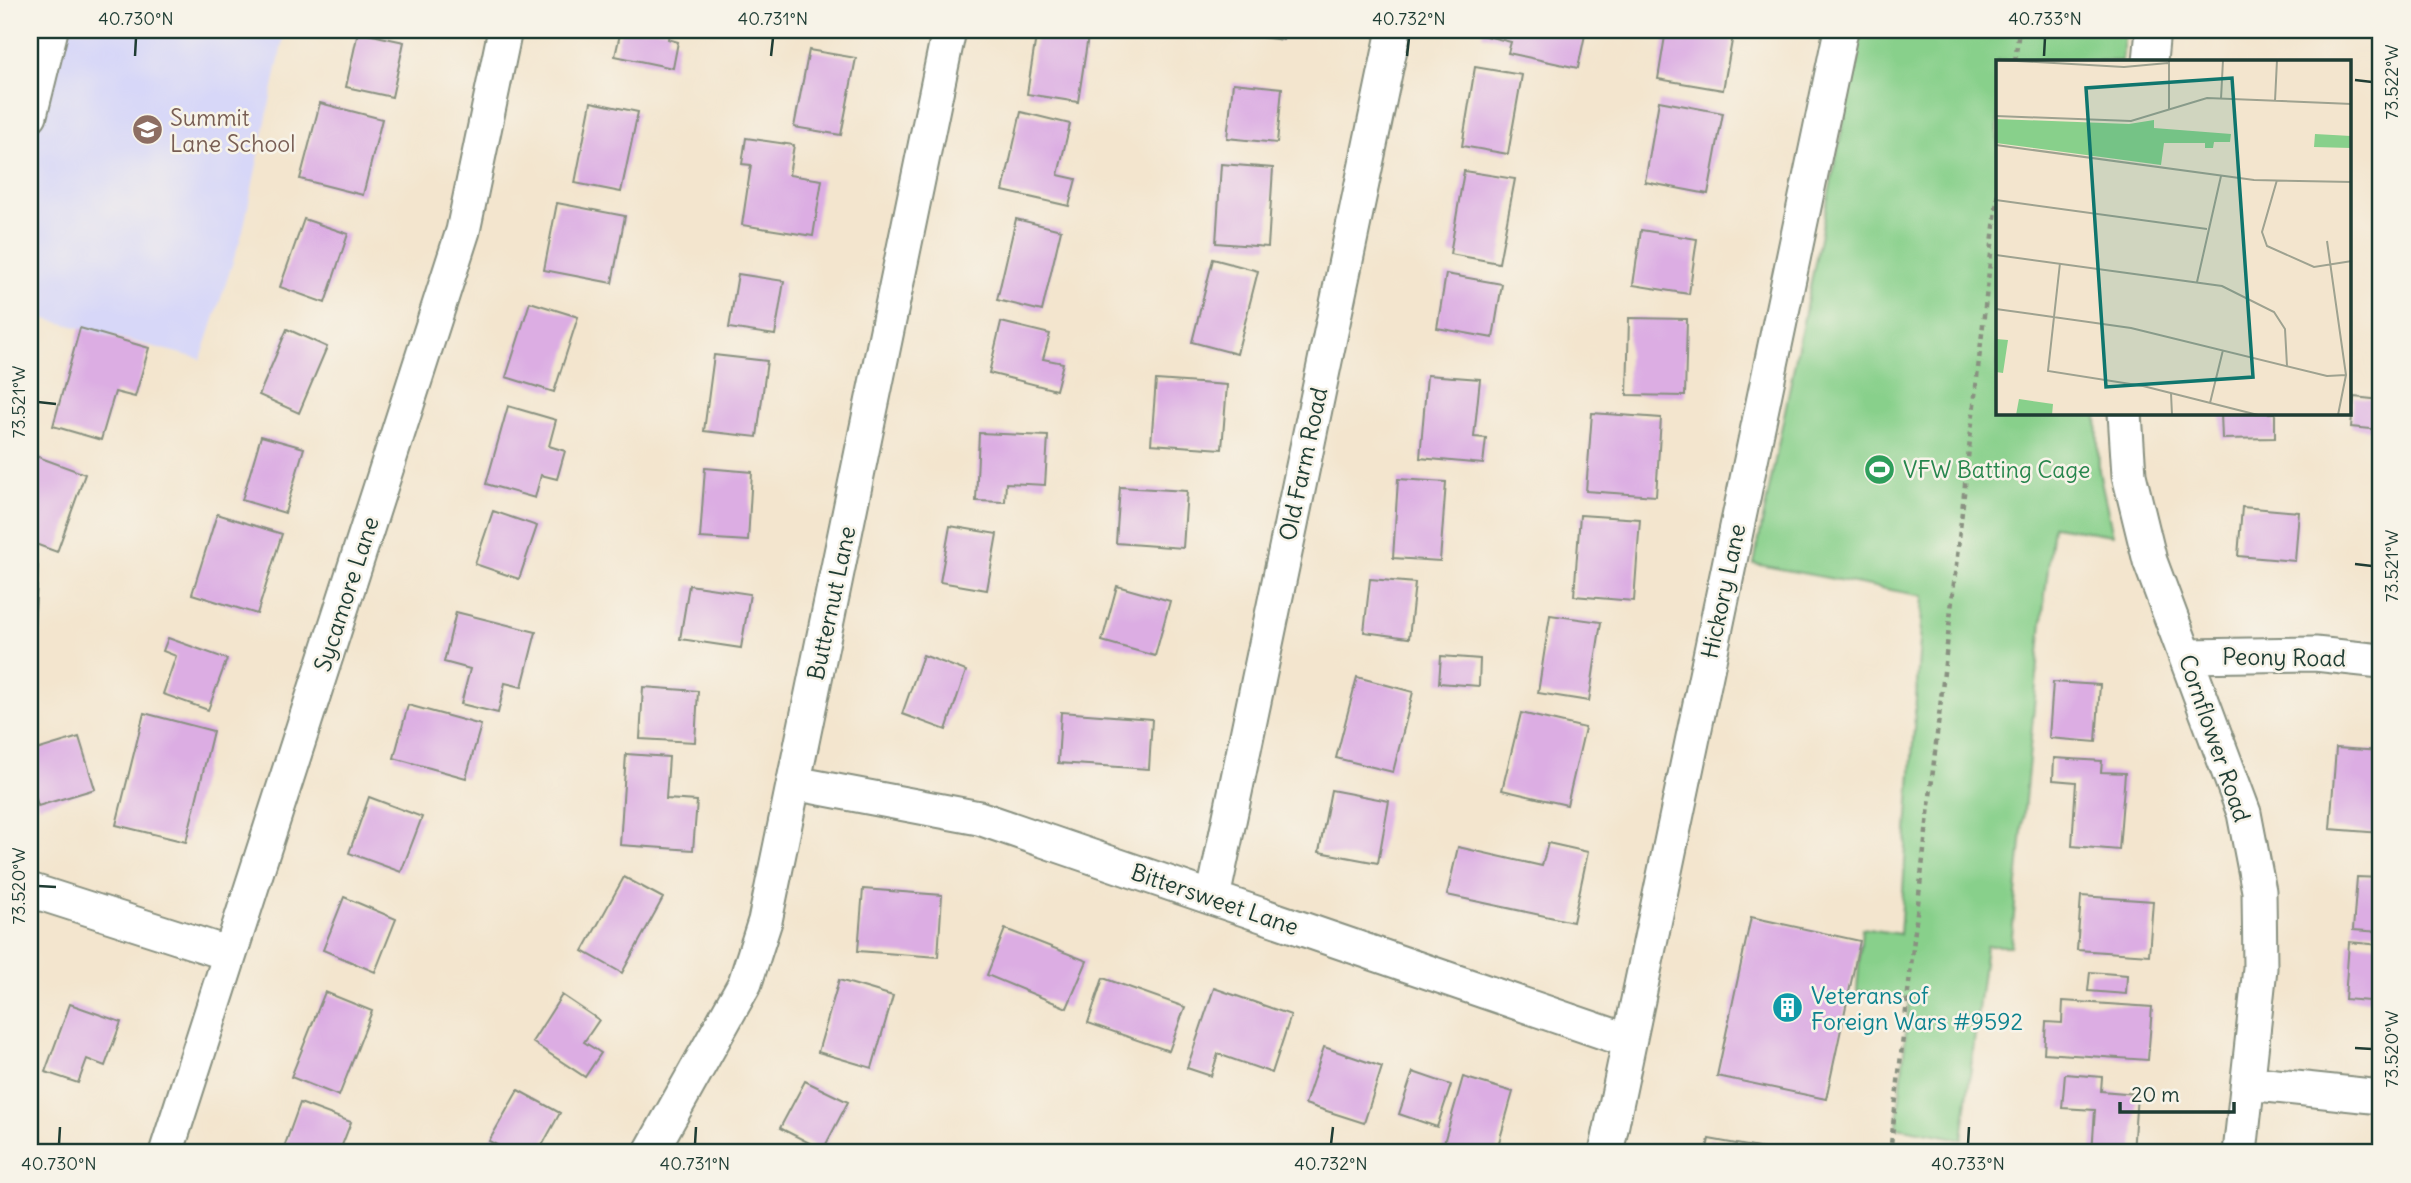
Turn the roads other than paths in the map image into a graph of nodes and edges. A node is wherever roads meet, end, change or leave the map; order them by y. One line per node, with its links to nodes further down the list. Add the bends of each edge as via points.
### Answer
1 (51, 30): 8 (street)
2 (505, 30): 15 (street, Sycamore Lane, via 463,231)
3 (949, 30): 12 (street, Butternut Lane)
4 (1394, 30): 14 (street, Old Farm Road)
5 (1841, 30): 16 (street, Hickory Lane)
6 (2153, 30): 7 (street)
7 (2150, 60)
8 (30, 115)
9 (2125, 415): 10 (street, Cornflower Road, via 2129,475 2150,561)
10 (2187, 656): 11 (street, Peony Road, via 2315,654); 17 (street, Cornflower Road, via 2244,813 2259,891 2260,968)
11 (2381, 661)
12 (794, 783): 14 (street, Bittersweet Lane, via 979,818); 20 (street, Butternut Lane, via 765,921 745,983)
13 (30, 890): 15 (street)
14 (1213, 898): 16 (street, Bittersweet Lane)
15 (230, 954): 19 (street, Sycamore Lane)
16 (1629, 1041): 21 (street, Hickory Lane)
17 (2248, 1083): 18 (street); 22 (street, Cornflower Road)
18 (2381, 1097)
19 (166, 1153)
20 (650, 1153)
21 (1606, 1153)
22 (2240, 1153)

